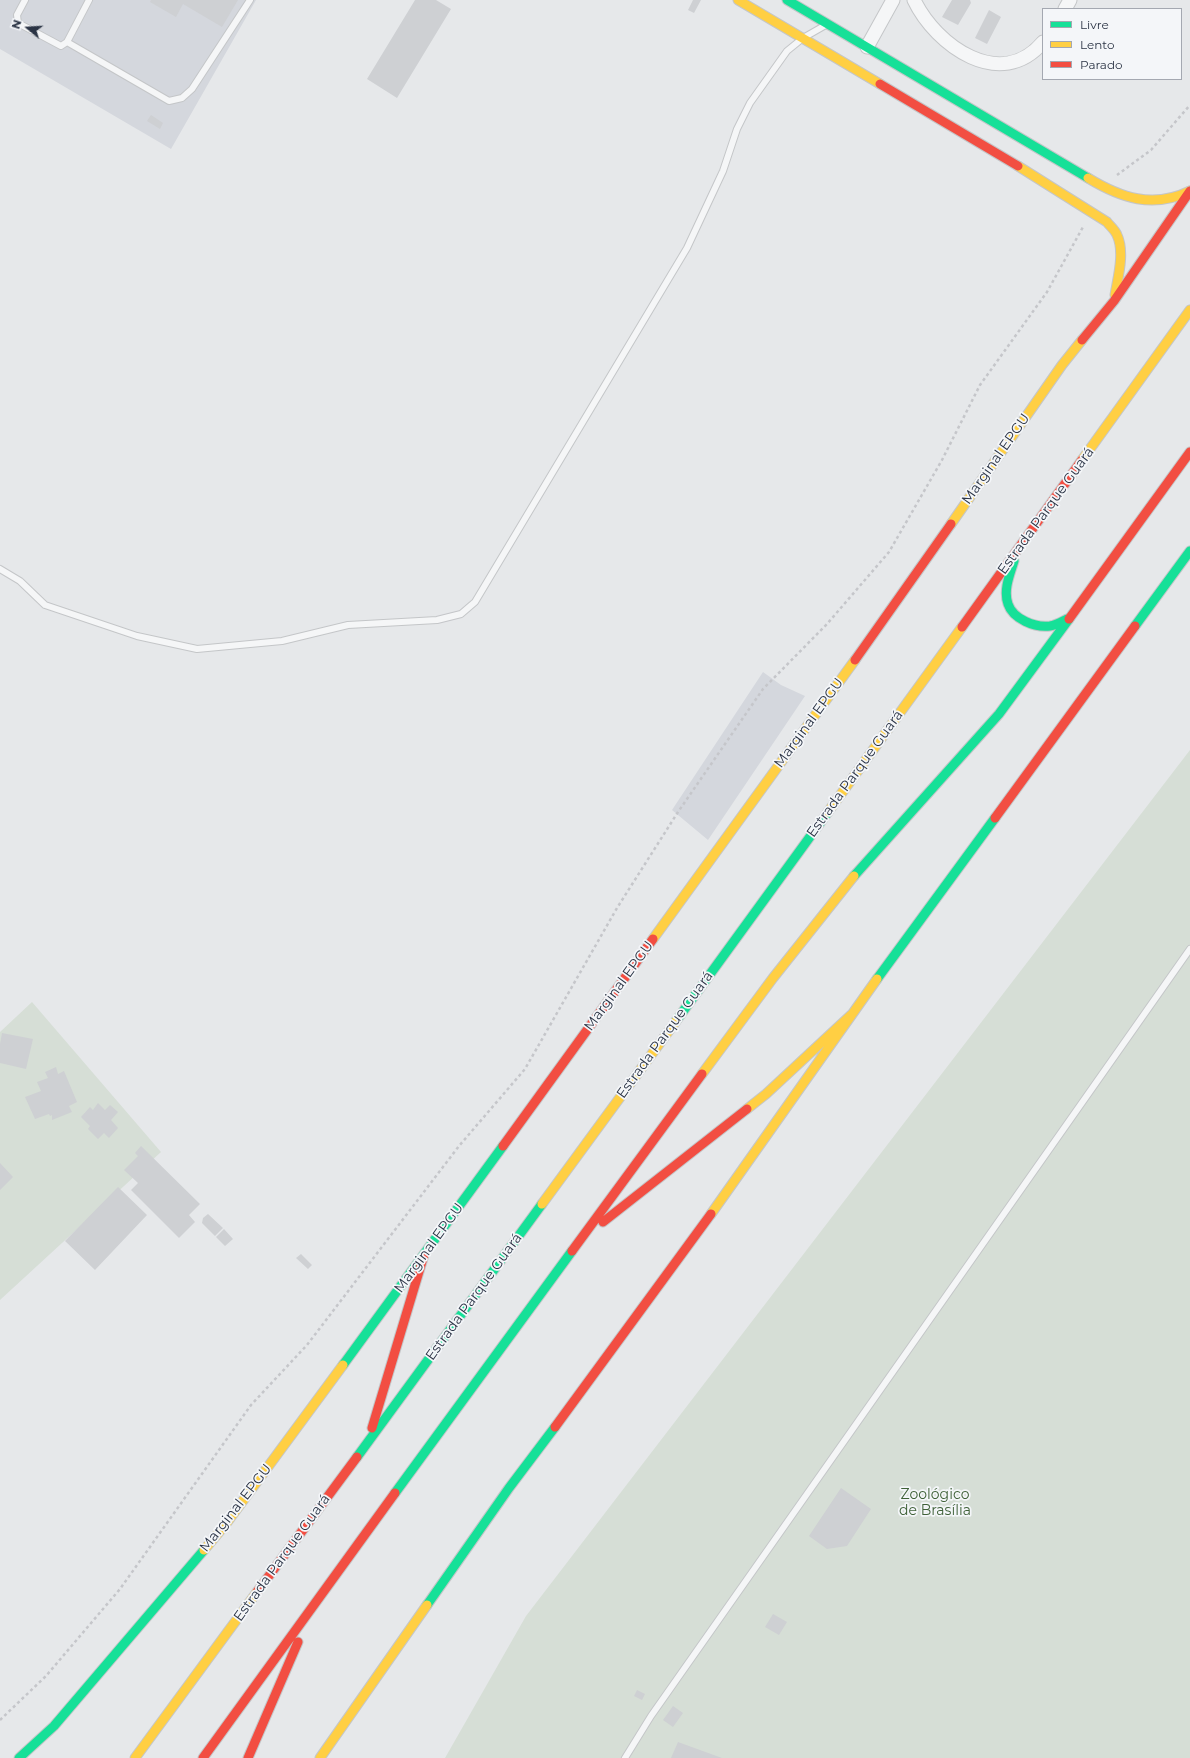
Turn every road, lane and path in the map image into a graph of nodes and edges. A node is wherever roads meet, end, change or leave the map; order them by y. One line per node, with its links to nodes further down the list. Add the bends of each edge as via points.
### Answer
1 (25, 0): 10 (lane, via 17,15 18,23 58,46)
2 (89, 0): 10 (lane)
3 (250, 0): 10 (lane, via 192,89 182,98 169,101)
4 (738, 0): 9 (main road)
5 (787, 0): 8 (main road)
6 (893, 0): 12 (street)
7 (914, 0): 11 (street, via 930,26 939,35 980,61 997,65 1010,62 1026,56)
8 (827, 24): 9 (lane); 12 (main road)
9 (803, 38): 16 (main road, via 983,144); 22 (lane, via 787,51 750,103 737,129 723,171 687,248 475,602 461,614 437,620 348,625 282,642 197,649 137,636 45,605 20,581)
10 (67, 42)
11 (1042, 43)
12 (867, 47): 14 (main road)
13 (1190, 105): 14 (path, via 1151,150 1116,175)
14 (1105, 188): 15 (main road, via 1132,198 1156,202 1177,198)
15 (1190, 191): 17 (main road, Marginal EPGU)
16 (1091, 213): 17 (main road, via 1107,222 1116,234 1120,268); 30 (path, via 1047,292 980,385 942,460 889,552 827,624 762,689 678,812 617,908 525,1069 459,1146 307,1346 251,1405 120,1589 46,1676)
17 (1114, 301): 27 (main road, Marginal EPGU, via 1062,365 902,594)
18 (1190, 310): 21 (main road, Estrada Parque Guará)
19 (1190, 452): 23 (main road)
20 (1190, 551): 25 (main road)
21 (1015, 554): 23 (main road, via 1007,586 1008,604 1016,616 1049,627); 28 (main road, Estrada Parque Guará)
22 (0, 569)
23 (1067, 619): 26 (main road, via 998,714 842,890 778,971)
24 (1190, 949): 37 (lane, via 651,1716)
25 (851, 1015): 26 (main road, via 766,1094); 36 (main road, via 686,1250 509,1488)
26 (584, 1236): 29 (main road)
27 (424, 1254): 28 (main road); 32 (main road, Marginal EPGU, via 225,1525 54,1726)
28 (368, 1442): 31 (main road, Estrada Parque Guará)
29 (318, 1598): 34 (main road); 35 (main road)
30 (0, 1720)
31 (137, 1755): 33 (main road)
32 (19, 1758)
33 (128, 1758)
34 (203, 1758)
35 (248, 1758)
36 (320, 1758)
37 (625, 1758)

